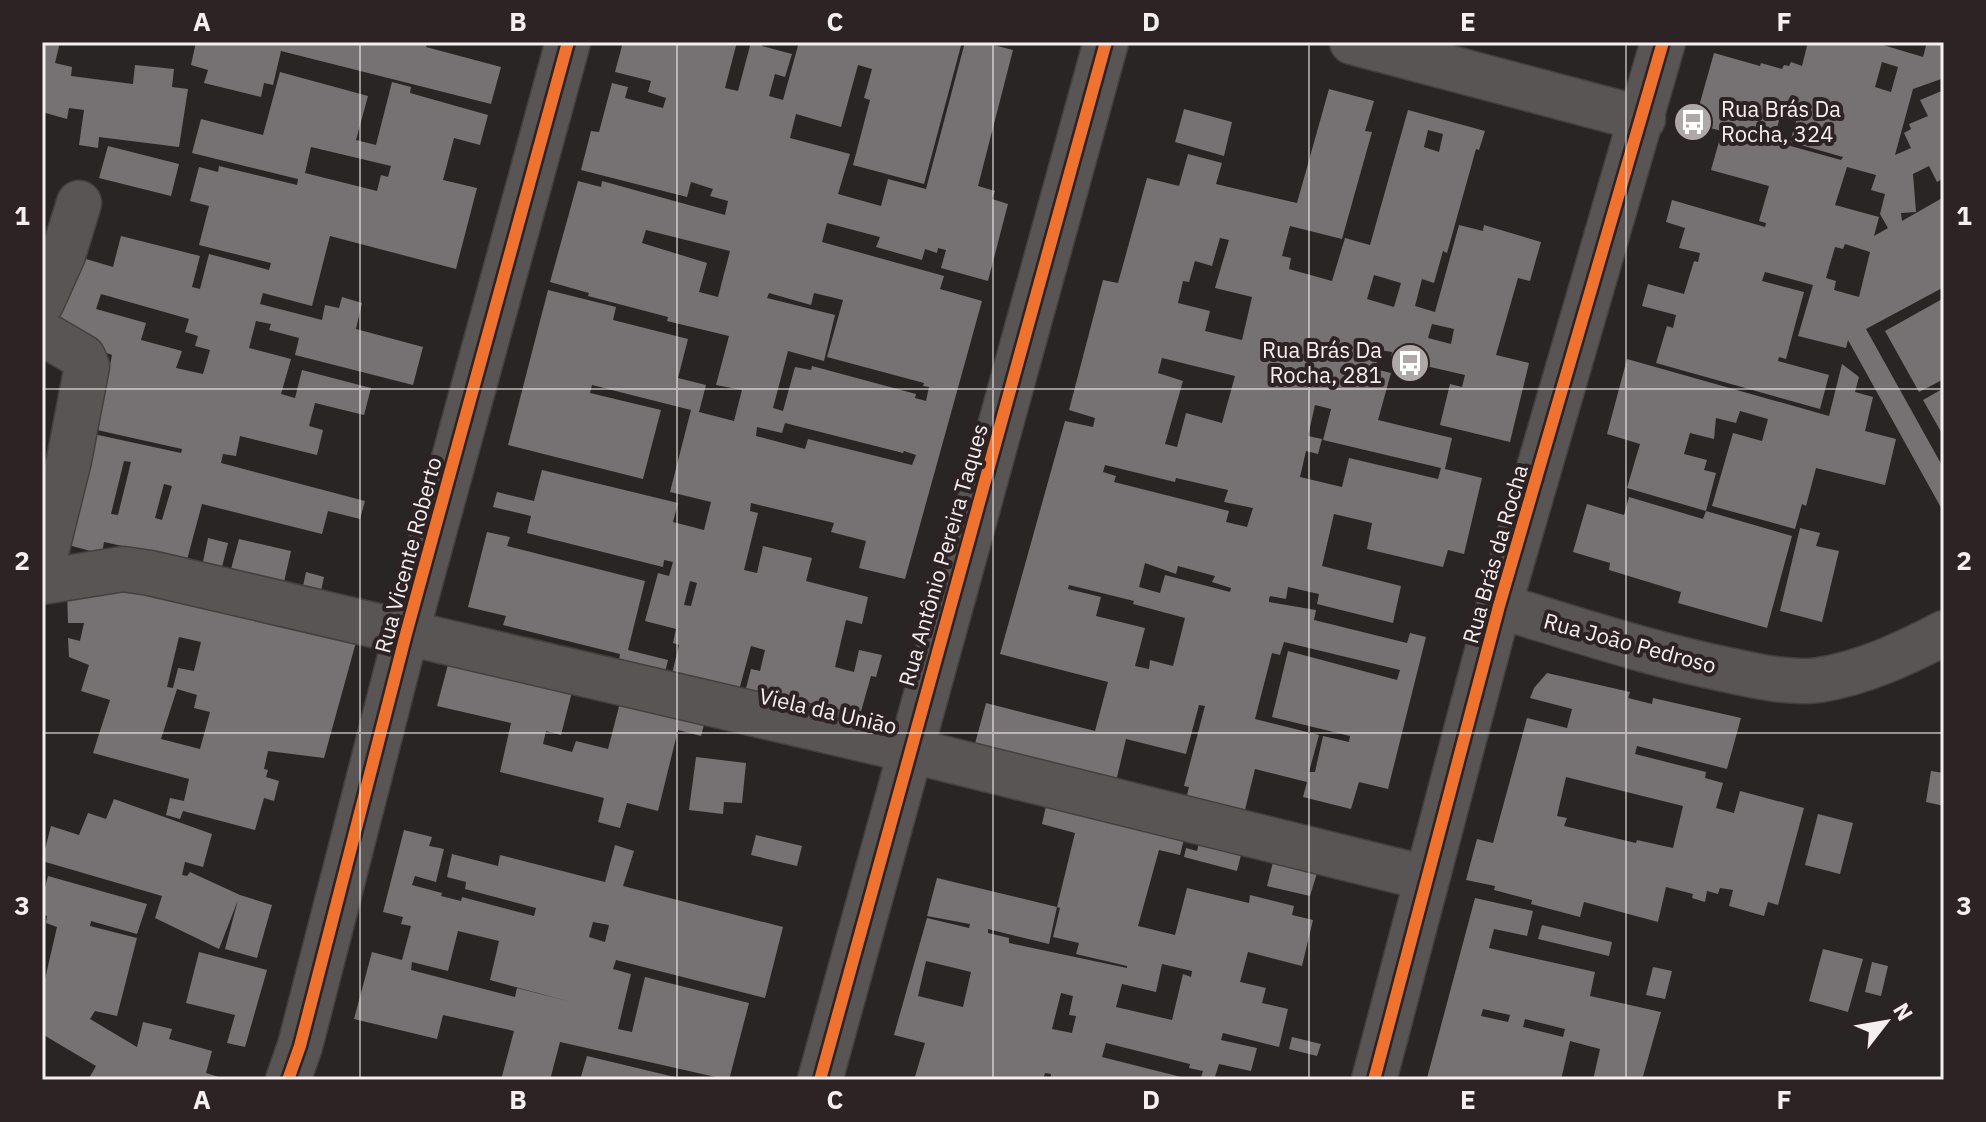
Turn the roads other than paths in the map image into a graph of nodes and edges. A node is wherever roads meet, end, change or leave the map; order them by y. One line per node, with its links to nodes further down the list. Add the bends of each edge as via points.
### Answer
1 (568, 42): 13 (street, Rua Vicente Roberto)
2 (1106, 42): 14 (street, Rua Antônio Pereira Taques)
3 (1352, 42): 5 (street)
4 (1663, 42): 5 (street, Rua Brás da Rocha)
5 (1643, 119): 11 (street, Rua Brás da Rocha)
6 (79, 203): 7 (street)
7 (42, 302)
8 (42, 333): 9 (street, via 83,357 87,366)
9 (42, 569)
10 (42, 582): 13 (street, Viela da União, via 132,570)
11 (1499, 606): 12 (street, Rua João Pedroso, via 1660,656 1768,678 1816,680 1864,669); 15 (street, Rua Brás da Rocha)
12 (1944, 633)
13 (406, 634): 14 (street, Viela da União); 16 (street, Rua Vicente Roberto)
14 (909, 750): 15 (street, Viela da União); 17 (street, Rua Antônio Pereira Taques)
15 (1426, 878): 18 (street, Rua Brás da Rocha)
16 (288, 1080)
17 (820, 1080)
18 (1374, 1080)

